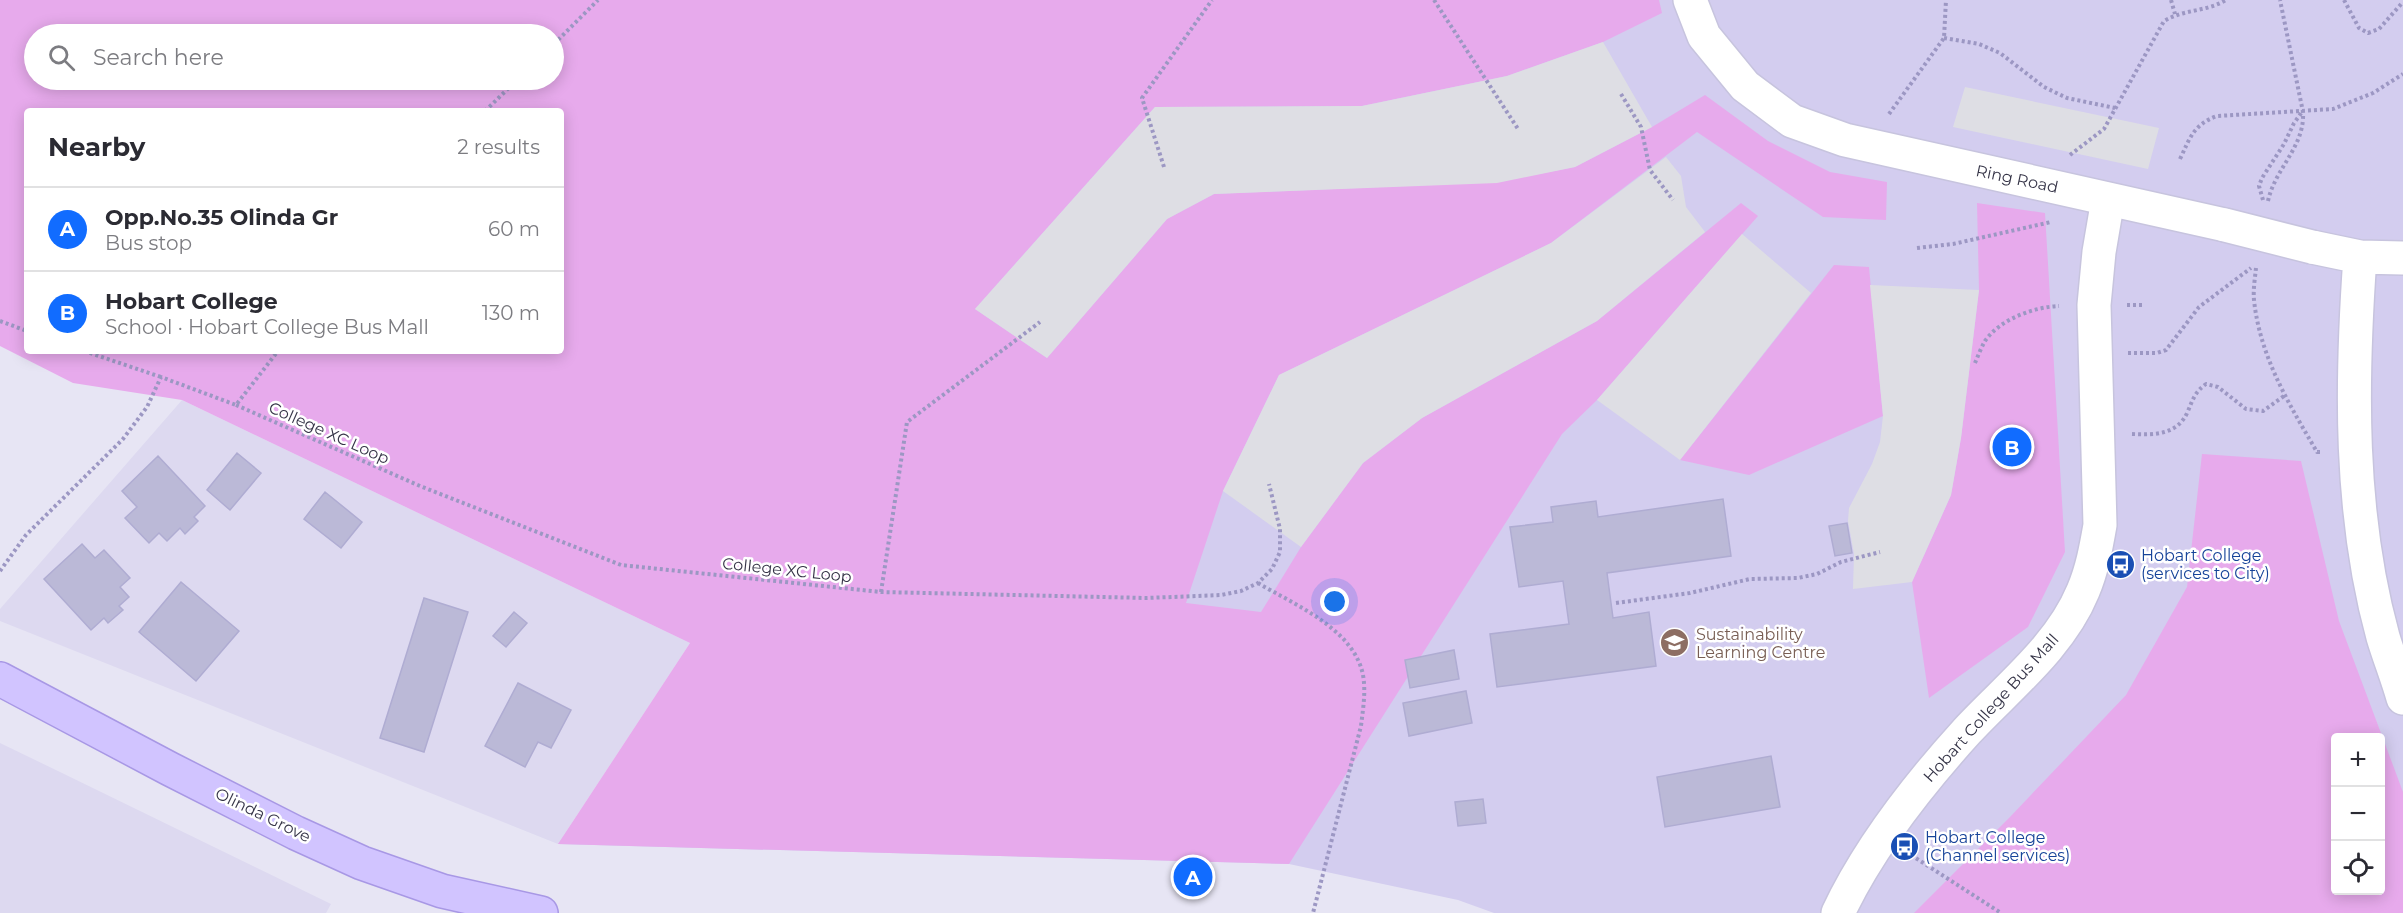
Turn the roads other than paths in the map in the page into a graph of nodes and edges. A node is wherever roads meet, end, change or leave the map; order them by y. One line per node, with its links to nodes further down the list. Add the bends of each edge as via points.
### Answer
1 (1690, 0): 2 (street, Ring Road, via 1704,36 1745,86 1792,121 1867,145 2062,174)
2 (2108, 199): 3 (street, Ring Road, bridge); 8 (street, Hobart College Bus Mall, via 2094,305 2100,525 2083,593 2045,650 1923,783 1883,837)
3 (2360, 257): 4 (street, Ring Road); 6 (street, via 2355,332 2355,451 2361,516 2383,636)
4 (2403, 258)
5 (0, 679): 7 (main road, Olinda Grove, via 179,774 362,863 442,891)
6 (2403, 698)
7 (541, 913)
8 (1838, 913)

